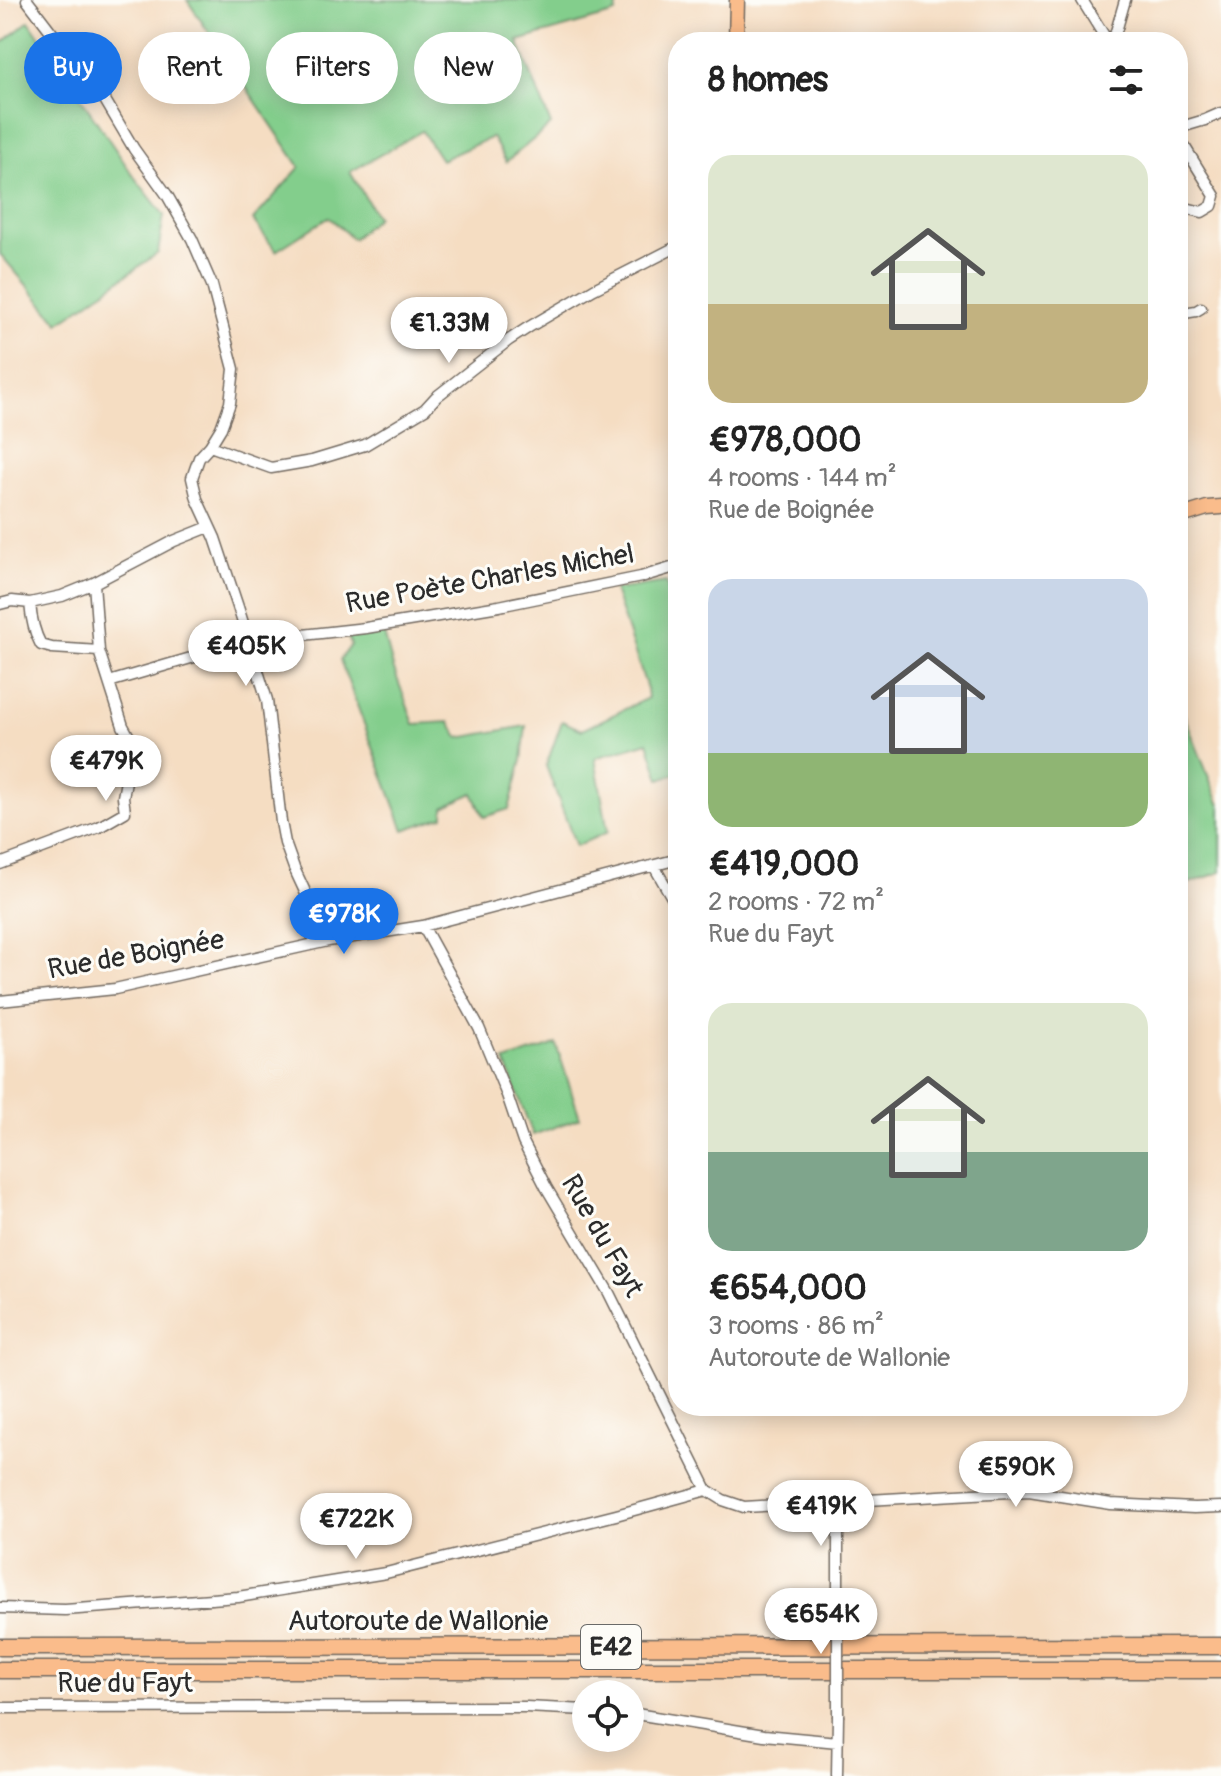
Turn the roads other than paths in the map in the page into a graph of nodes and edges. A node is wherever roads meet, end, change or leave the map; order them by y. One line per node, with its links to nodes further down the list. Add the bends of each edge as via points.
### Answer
1 (27, 0): 15 (street, via 92,78 167,195 212,285 234,369 230,403)
2 (737, 0): 5 (main road)
3 (1082, 0): 6 (street)
4 (1125, 0): 7 (street)
5 (736, 32)
6 (1103, 32)
7 (1114, 32)
8 (1221, 113): 9 (street)
9 (1188, 125)
10 (1188, 152): 11 (street, via 1215,196 1202,212)
11 (1188, 208)
12 (668, 251): 15 (street, via 529,327 425,409 365,445 271,468)
13 (1201, 308): 14 (street)
14 (1188, 312)
15 (210, 446): 18 (street, via 192,478)
16 (1221, 507): 17 (main road)
17 (1188, 514)
18 (209, 527): 20 (street); 23 (street)
19 (668, 569): 23 (street, Rue Poète Charles Michel, via 499,606)
20 (94, 583): 21 (street); 24 (street)
21 (30, 603): 22 (street); 24 (street, via 41,645)
22 (0, 604)
23 (249, 641): 25 (street, Rue Poète Charles Michel); 31 (street, via 267,700 285,843)
24 (99, 651): 25 (street)
25 (109, 682): 27 (street, via 133,744 125,812)
26 (668, 862): 28 (street, Rue de Boignée)
27 (0, 864)
28 (654, 866): 29 (street); 30 (street, Rue de Boignée)
29 (668, 890)
30 (423, 926): 31 (street, Rue de Boignée); 33 (street, Rue du Fayt, via 479,1028 523,1142 609,1293)
31 (328, 941): 32 (street, Rue de Boignée, via 115,989)
32 (0, 1001)
33 (668, 1412)
34 (670, 1416): 35 (street, Rue du Fayt)
35 (707, 1490): 36 (street, via 744,1507); 38 (street, via 386,1573 238,1597 65,1610)
36 (838, 1502): 37 (street, via 1029,1491 1111,1504); 46 (street, bridge)
37 (1221, 1507)
38 (0, 1608)
39 (1221, 1646): 40 (highway, Autoroute de Wallonie / E42)
40 (0, 1647)
41 (0, 1670): 42 (highway, Autoroute de Wallonie / E42)
42 (1221, 1670)
43 (0, 1708): 44 (street, Rue du Fayt)
44 (572, 1709)
45 (644, 1715): 46 (street)
46 (838, 1742): 47 (street)
47 (837, 1776)

